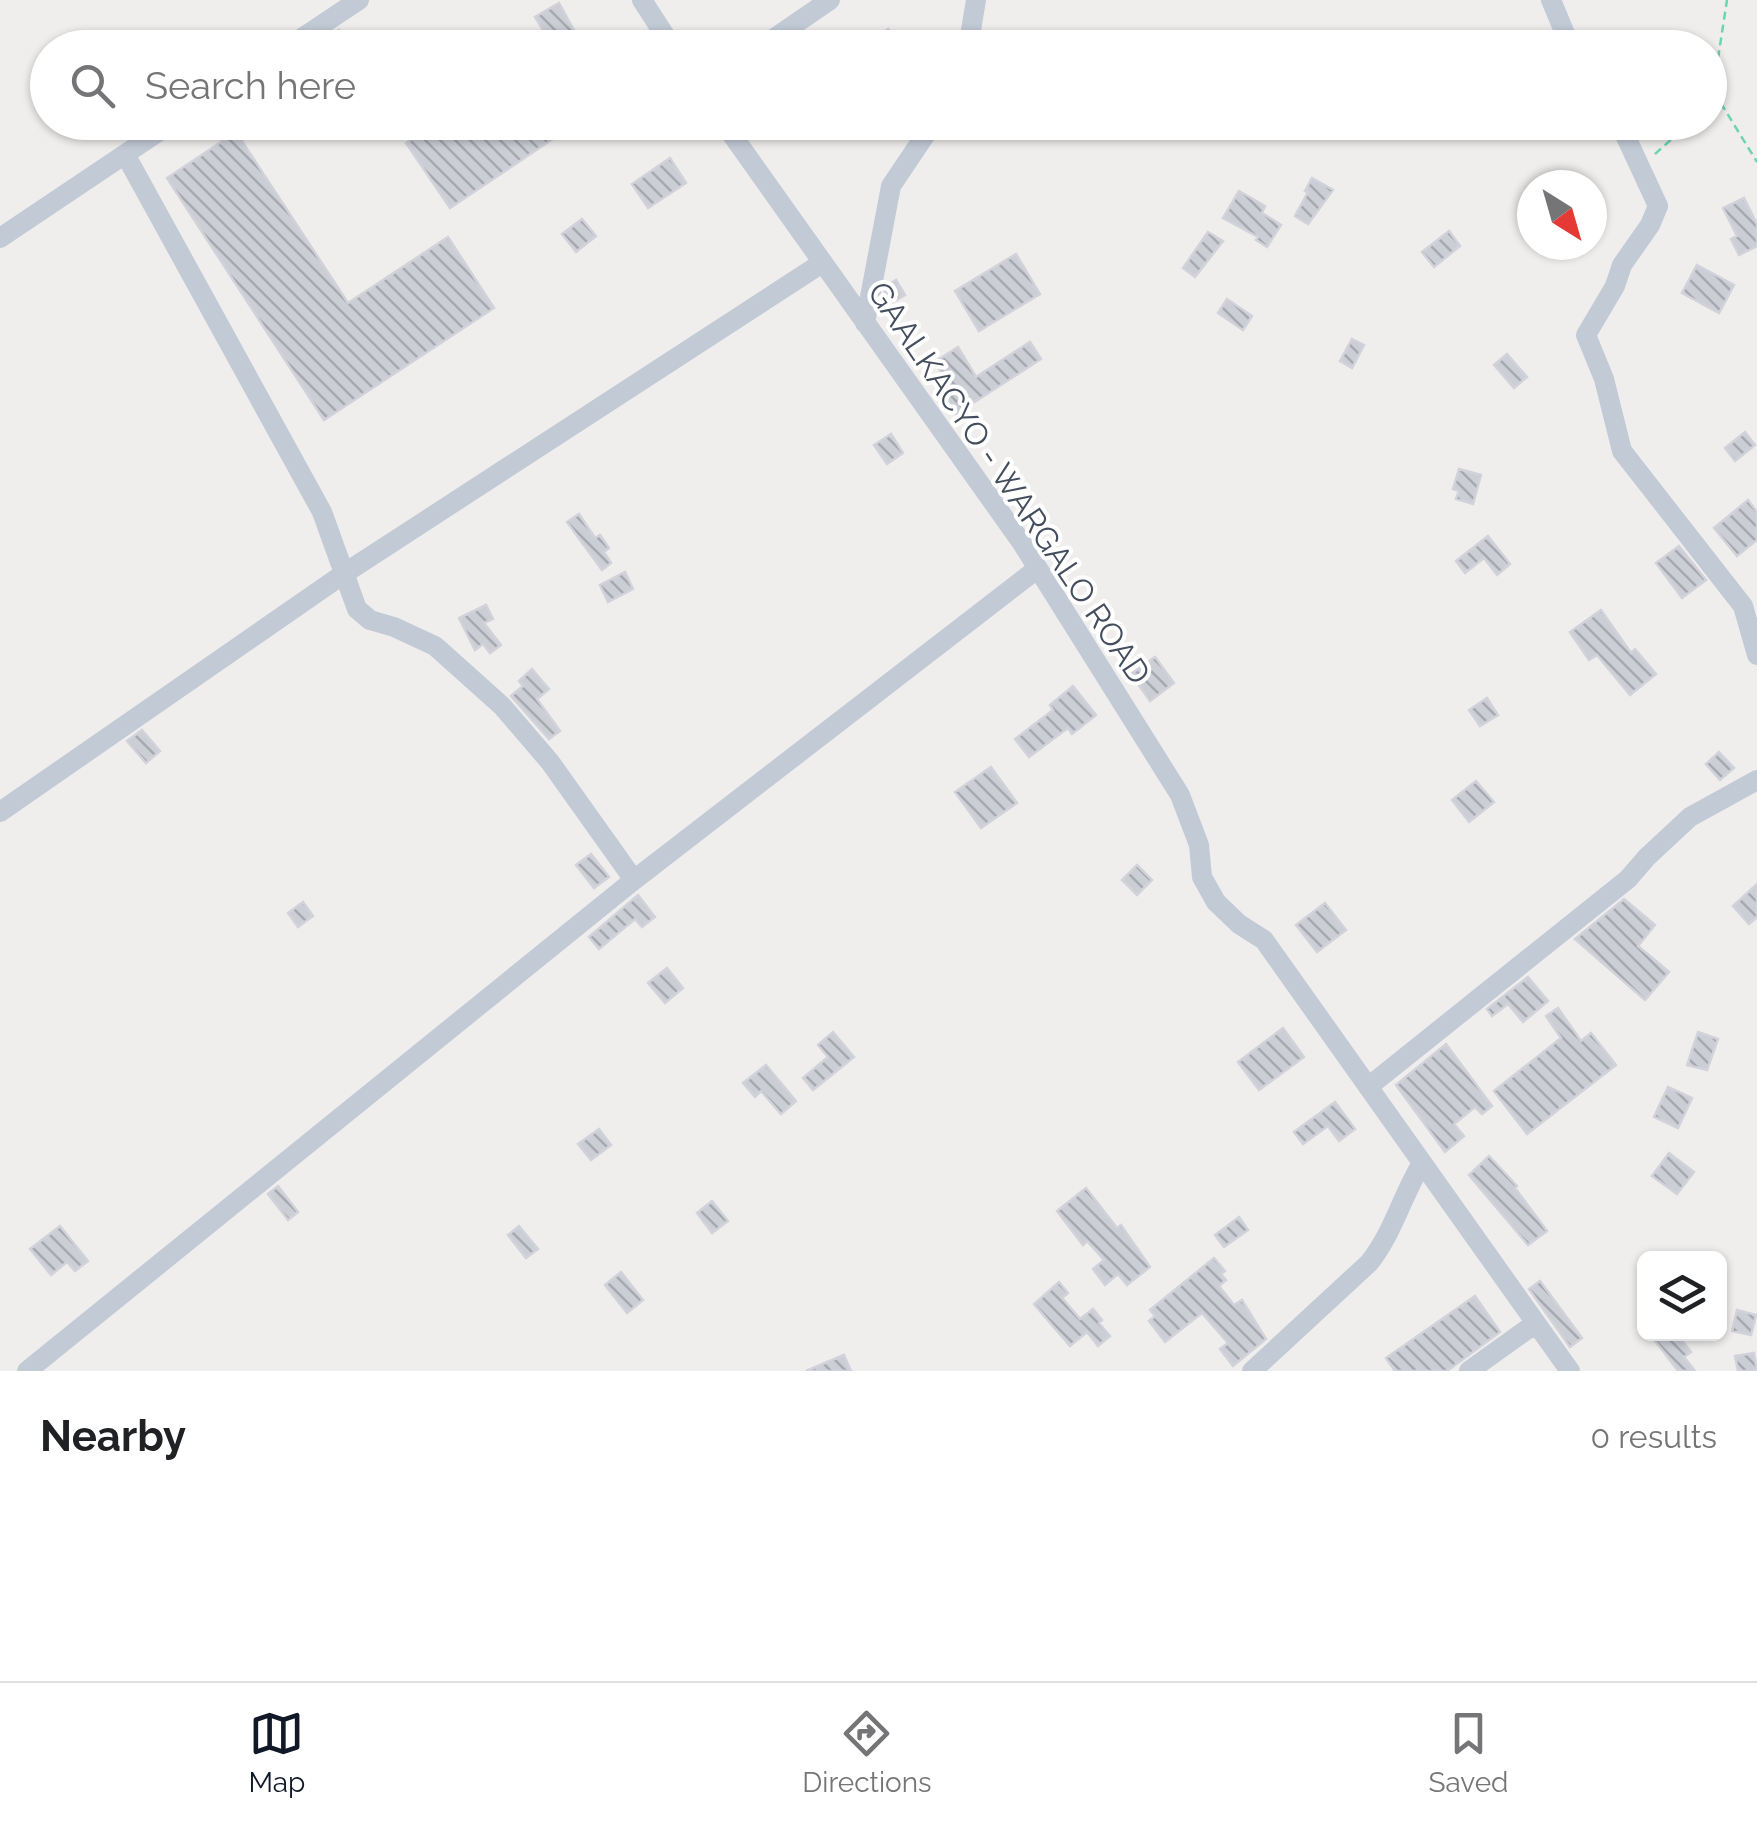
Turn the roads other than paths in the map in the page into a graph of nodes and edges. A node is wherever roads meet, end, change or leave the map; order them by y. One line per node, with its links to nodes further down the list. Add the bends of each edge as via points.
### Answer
1 (359, 0): 6 (street)
2 (642, 0): 7 (street)
3 (830, 0): 8 (street)
4 (976, 0): 9 (street)
5 (1550, 0): 10 (street)
6 (314, 30)
7 (661, 30)
8 (786, 30)
9 (971, 30)
10 (1564, 30)
11 (146, 140): 15 (street)
12 (736, 140): 17 (street, GAALKACYO - WARGALO ROAD)
13 (922, 140): 18 (street, via 891,186)
14 (1628, 140): 21 (street, via 1658,206 1586,335 1622,451 1743,606)
15 (125, 154): 16 (street); 20 (street, via 322,512)
16 (0, 238)
17 (822, 263): 18 (street, GAALKACYO - WARGALO ROAD); 20 (street)
18 (865, 324): 19 (street, GAALKACYO - WARGALO ROAD)
19 (1038, 570): 24 (street); 25 (street, GAALKACYO - WARGALO ROAD, via 1180,794 1199,846 1202,877 1216,902 1264,940)
20 (342, 575): 23 (street); 24 (street, via 357,609 370,620 435,646 502,706)
21 (1757, 654)
22 (1757, 780): 25 (street, via 1690,817 1628,879)
23 (0, 812)
24 (634, 880): 28 (street)
25 (1368, 1087): 26 (street, GAALKACYO - WARGALO ROAD)
26 (1422, 1164): 27 (street, GAALKACYO - WARGALO ROAD); 29 (street, via 1381,1248)
27 (1536, 1323): 30 (street); 31 (street, GAALKACYO - WARGALO ROAD)
28 (27, 1371)
29 (1252, 1371)
30 (1469, 1371)
31 (1570, 1371)

